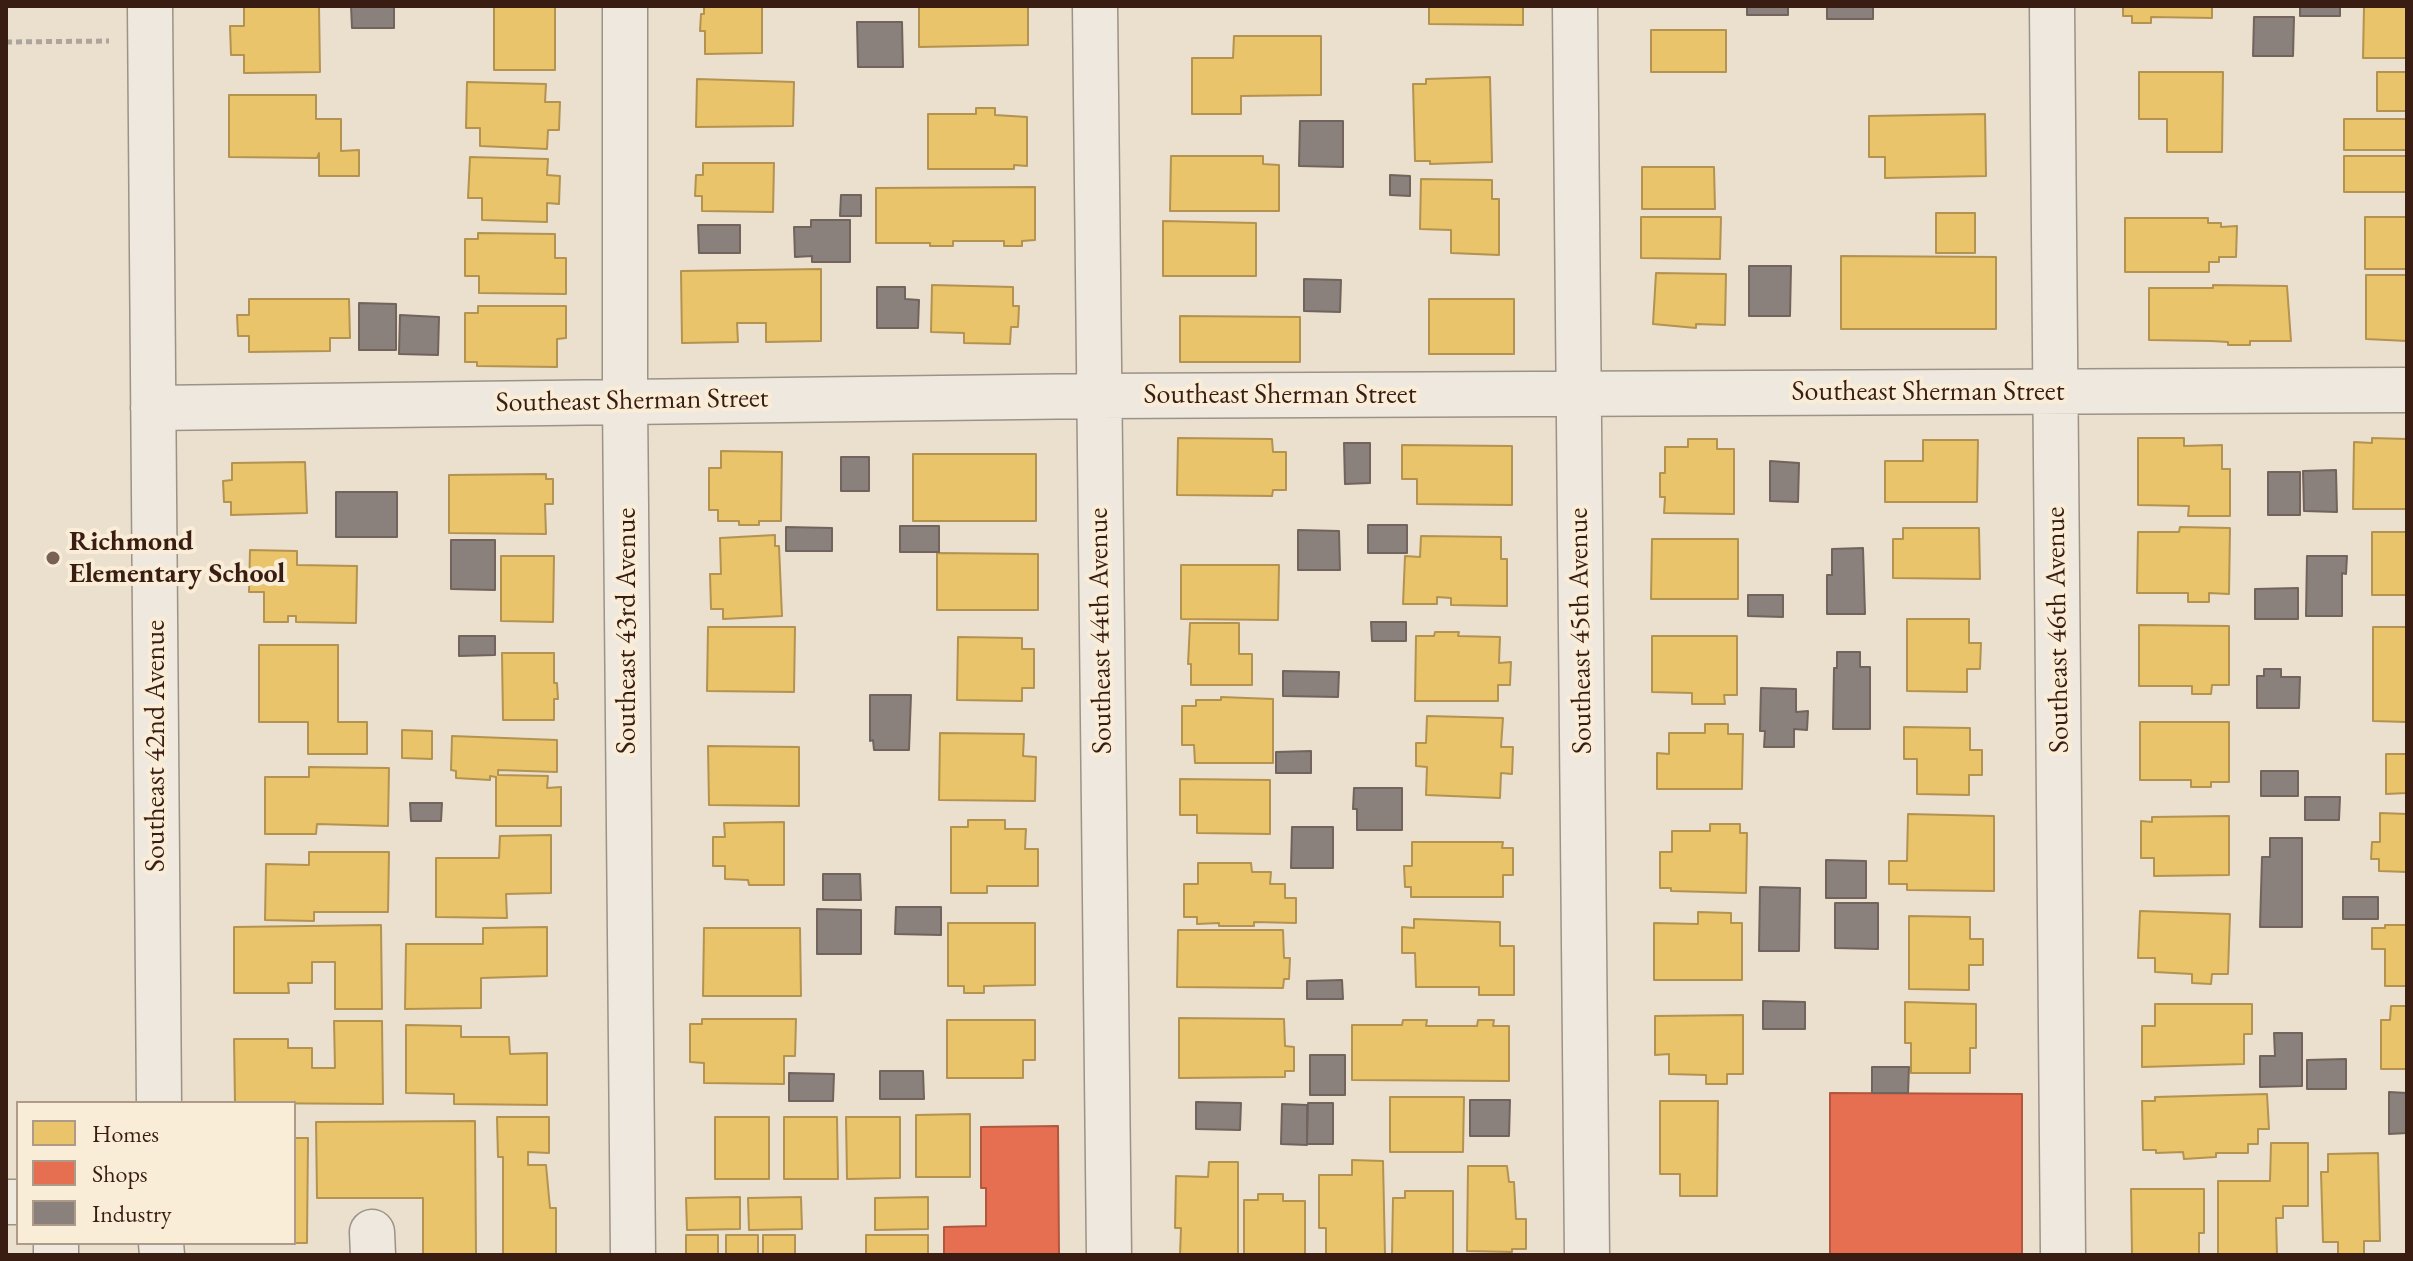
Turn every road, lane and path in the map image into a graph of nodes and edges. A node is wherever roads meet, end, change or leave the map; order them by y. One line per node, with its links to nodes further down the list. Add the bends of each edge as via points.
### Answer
1 (625, 6): 11 (street, Southeast 43rd Avenue)
2 (1095, 6): 10 (street, Southeast 44th Avenue)
3 (1575, 6): 9 (street, Southeast 45th Avenue)
4 (2052, 6): 8 (street, Southeast 46th Avenue)
5 (150, 24): 6 (path); 12 (street, Southeast 42nd Avenue)
6 (6, 42)
7 (2407, 390): 8 (street, Southeast Sherman Street)
8 (2056, 392): 9 (street, Southeast Sherman Street); 17 (street, Southeast 46th Avenue)
9 (1578, 393): 10 (street, Southeast Sherman Street); 16 (street, Southeast 45th Avenue)
10 (1098, 396): 11 (street, Southeast Sherman Street); 15 (street, Southeast 44th Avenue)
11 (625, 401): 12 (street, Southeast Sherman Street); 14 (street, Southeast 43rd Avenue)
12 (153, 408): 13 (street, Southeast 42nd Avenue)
13 (159, 1101)
14 (633, 1255)
15 (1109, 1255)
16 (1587, 1255)
17 (2063, 1255)

